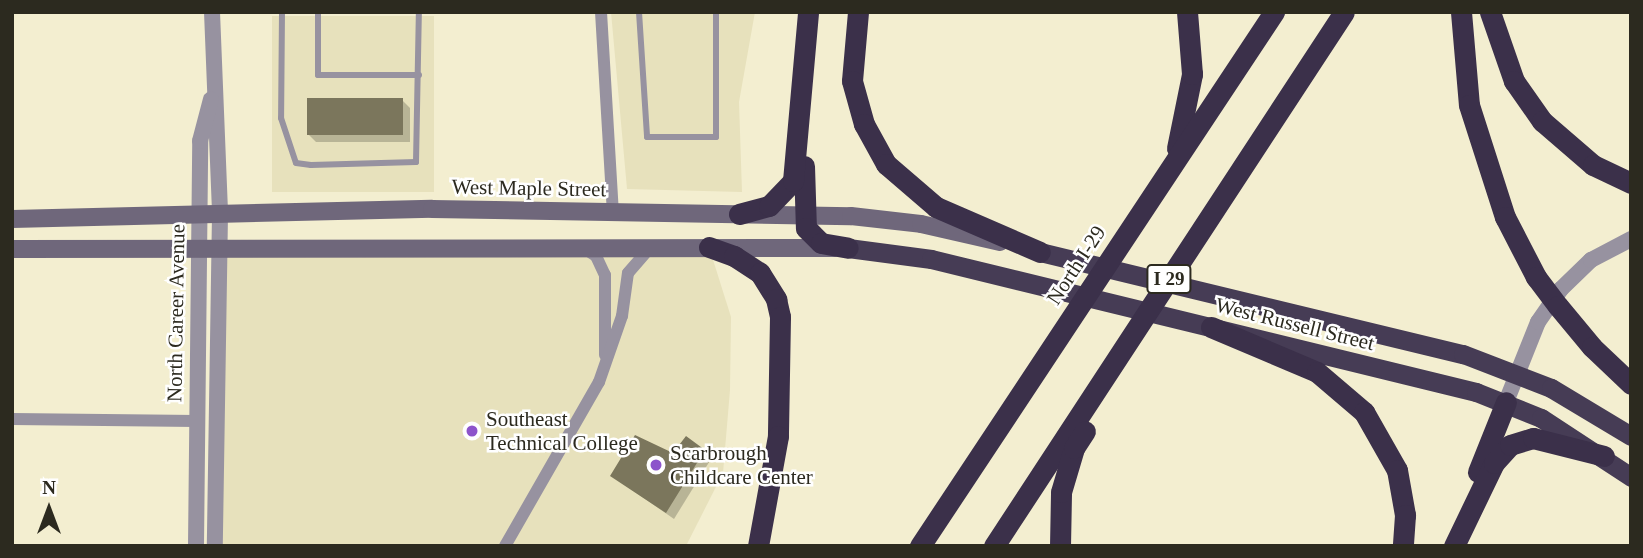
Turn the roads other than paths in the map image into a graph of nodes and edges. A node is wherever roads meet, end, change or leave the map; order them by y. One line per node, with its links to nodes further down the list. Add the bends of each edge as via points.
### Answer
1 (212, 12): 17 (street, North Career Avenue)
2 (282, 12): 16 (lane, via 281,118 285,137 301,165 416,162)
3 (318, 12): 16 (lane, via 318,75)
4 (419, 12): 16 (lane)
5 (601, 12): 20 (street)
6 (639, 12): 7 (lane, via 647,137 716,137)
7 (716, 12)
8 (808, 12): 15 (highway)
9 (858, 12): 34 (highway, via 852,81 864,124 886,163 936,207)
10 (1187, 12): 18 (highway, via 1192,74)
11 (1274, 12): 18 (highway, North I-29)
12 (1344, 12): 36 (highway, I 29)
13 (1461, 12): 39 (highway, via 1469,104 1490,183 1505,217 1536,277 1592,347)
14 (1490, 12): 19 (highway, via 1514,80 1542,121 1593,165)
15 (804, 55): 22 (highway, via 793,181 769,206); 24 (highway)
16 (419, 75)
17 (215, 83): 21 (street, North Career Avenue); 23 (street, North Career Avenue, via 200,141)
18 (1174, 160): 50 (highway, North I-29)
19 (1631, 183)
20 (613, 212): 21 (main road, West Maple Street, via 419,209); 22 (main road, West Maple Street)
21 (220, 214): 23 (main road, West Maple Street); 30 (street, North Career Avenue)
22 (739, 214): 24 (main road, West Maple Street)
23 (198, 215): 25 (main road, West Maple Street); 27 (street, North Career Avenue)
24 (803, 215): 32 (highway, via 806,228 821,243); 34 (main road, West Maple Street, via 921,224)
25 (12, 219)
26 (1631, 239): 38 (street, via 1606,250 1571,277 1538,322)
27 (198, 246): 30 (main road); 33 (main road); 42 (street, North Career Avenue)
28 (582, 246): 29 (main road); 30 (main road); 37 (street, via 596,256 605,275)
29 (653, 246): 31 (main road); 37 (street, via 628,273 622,316)
30 (219, 247): 47 (street, North Career Avenue)
31 (709, 247): 32 (main road); 49 (highway, via 760,272 776,299 780,317 778,445)
32 (848, 248): 35 (highway, West Russell Street, via 931,258)
33 (12, 249)
34 (1041, 251): 38 (highway, West Russell Street, via 1463,354)
35 (1211, 327): 40 (highway, West Russell Street); 53 (highway, via 1317,372 1364,412 1397,470 1405,515)
36 (1130, 337): 51 (highway, I 29); 52 (highway, via 1117,381 1073,448 1060,500)
37 (605, 368): 48 (street)
38 (1517, 373): 40 (street); 43 (highway, West Russell Street, via 1580,403)
39 (1631, 384)
40 (1506, 402): 44 (highway, West Russell Street); 54 (highway)
41 (12, 419): 42 (street)
42 (196, 421): 46 (street, North Career Avenue)
43 (1631, 436)
44 (1604, 456): 45 (highway, West Russell Street); 54 (highway, via 1533,438 1510,445 1494,463)
45 (1631, 477)
46 (196, 546)
47 (215, 546)
48 (505, 546)
49 (758, 546)
50 (920, 546)
51 (994, 546)
52 (1060, 546)
53 (1403, 546)
54 (1451, 546)

